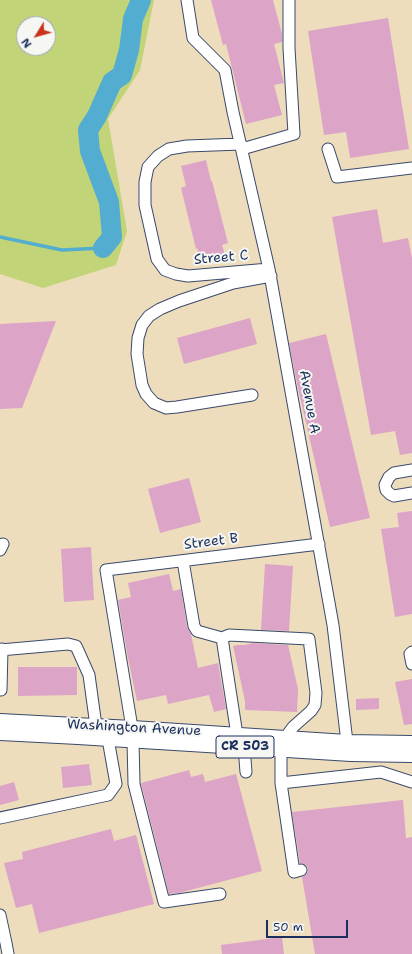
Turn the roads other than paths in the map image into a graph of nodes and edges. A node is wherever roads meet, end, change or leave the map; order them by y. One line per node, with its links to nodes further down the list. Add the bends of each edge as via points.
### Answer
1 (187, 0): 3 (street, Avenue A, via 194,38 225,70)
2 (289, 0): 3 (street, via 294,134)
3 (241, 147): 6 (street, Avenue A); 6 (street, Street C, via 187,146 169,149 148,167 145,205 157,259 165,270 188,276)
4 (328, 149): 5 (street, via 338,177)
5 (412, 168)
6 (270, 272): 7 (street, via 197,294 160,309 148,316 138,338 137,354 142,385 154,403 166,408 177,408); 10 (street, Avenue A)
7 (252, 395)
8 (412, 470): 9 (street, via 394,473 388,477 385,485 386,490 394,496)
9 (412, 493)
10 (319, 544): 11 (street, Street B); 23 (street, Avenue A, via 333,625)
11 (183, 561): 12 (street, via 197,632); 20 (street, Street B, via 106,570)
12 (222, 638): 21 (street); 24 (street, via 230,635 309,639 316,693 315,705 293,727)
13 (1, 650): 16 (street); 18 (street, via 68,644 76,646 89,675)
14 (412, 652): 15 (street)
15 (412, 664)
16 (1, 690)
17 (0, 721): 18 (main road, Washington Avenue / CR 503)
18 (96, 726): 20 (main road, Washington Avenue / CR 503)
19 (0, 733): 22 (main road, Washington Avenue / CR 503)
20 (132, 734): 21 (main road, Washington Avenue / CR 503); 22 (main road, Washington Avenue / CR 503); 26 (main road, Washington Avenue / CR 503); 33 (street, via 134,784 164,902)
21 (237, 735): 24 (main road, Washington Avenue / CR 503)
22 (108, 739): 31 (street, via 116,784 108,795)
23 (347, 742): 24 (main road, Washington Avenue / CR 503); 25 (main road, Washington Avenue / CR 503)
24 (283, 743): 26 (main road, Washington Avenue / CR 503); 27 (main road, Washington Avenue / CR 503, via 352,754); 30 (street)
25 (412, 743)
26 (244, 747): 28 (street)
27 (412, 755)
28 (246, 772)
29 (412, 782): 30 (street, via 381,772)
30 (285, 783): 32 (street, via 294,872)
31 (0, 818)
32 (301, 870)
33 (220, 894)
34 (0, 915): 35 (street)
35 (8, 954)

